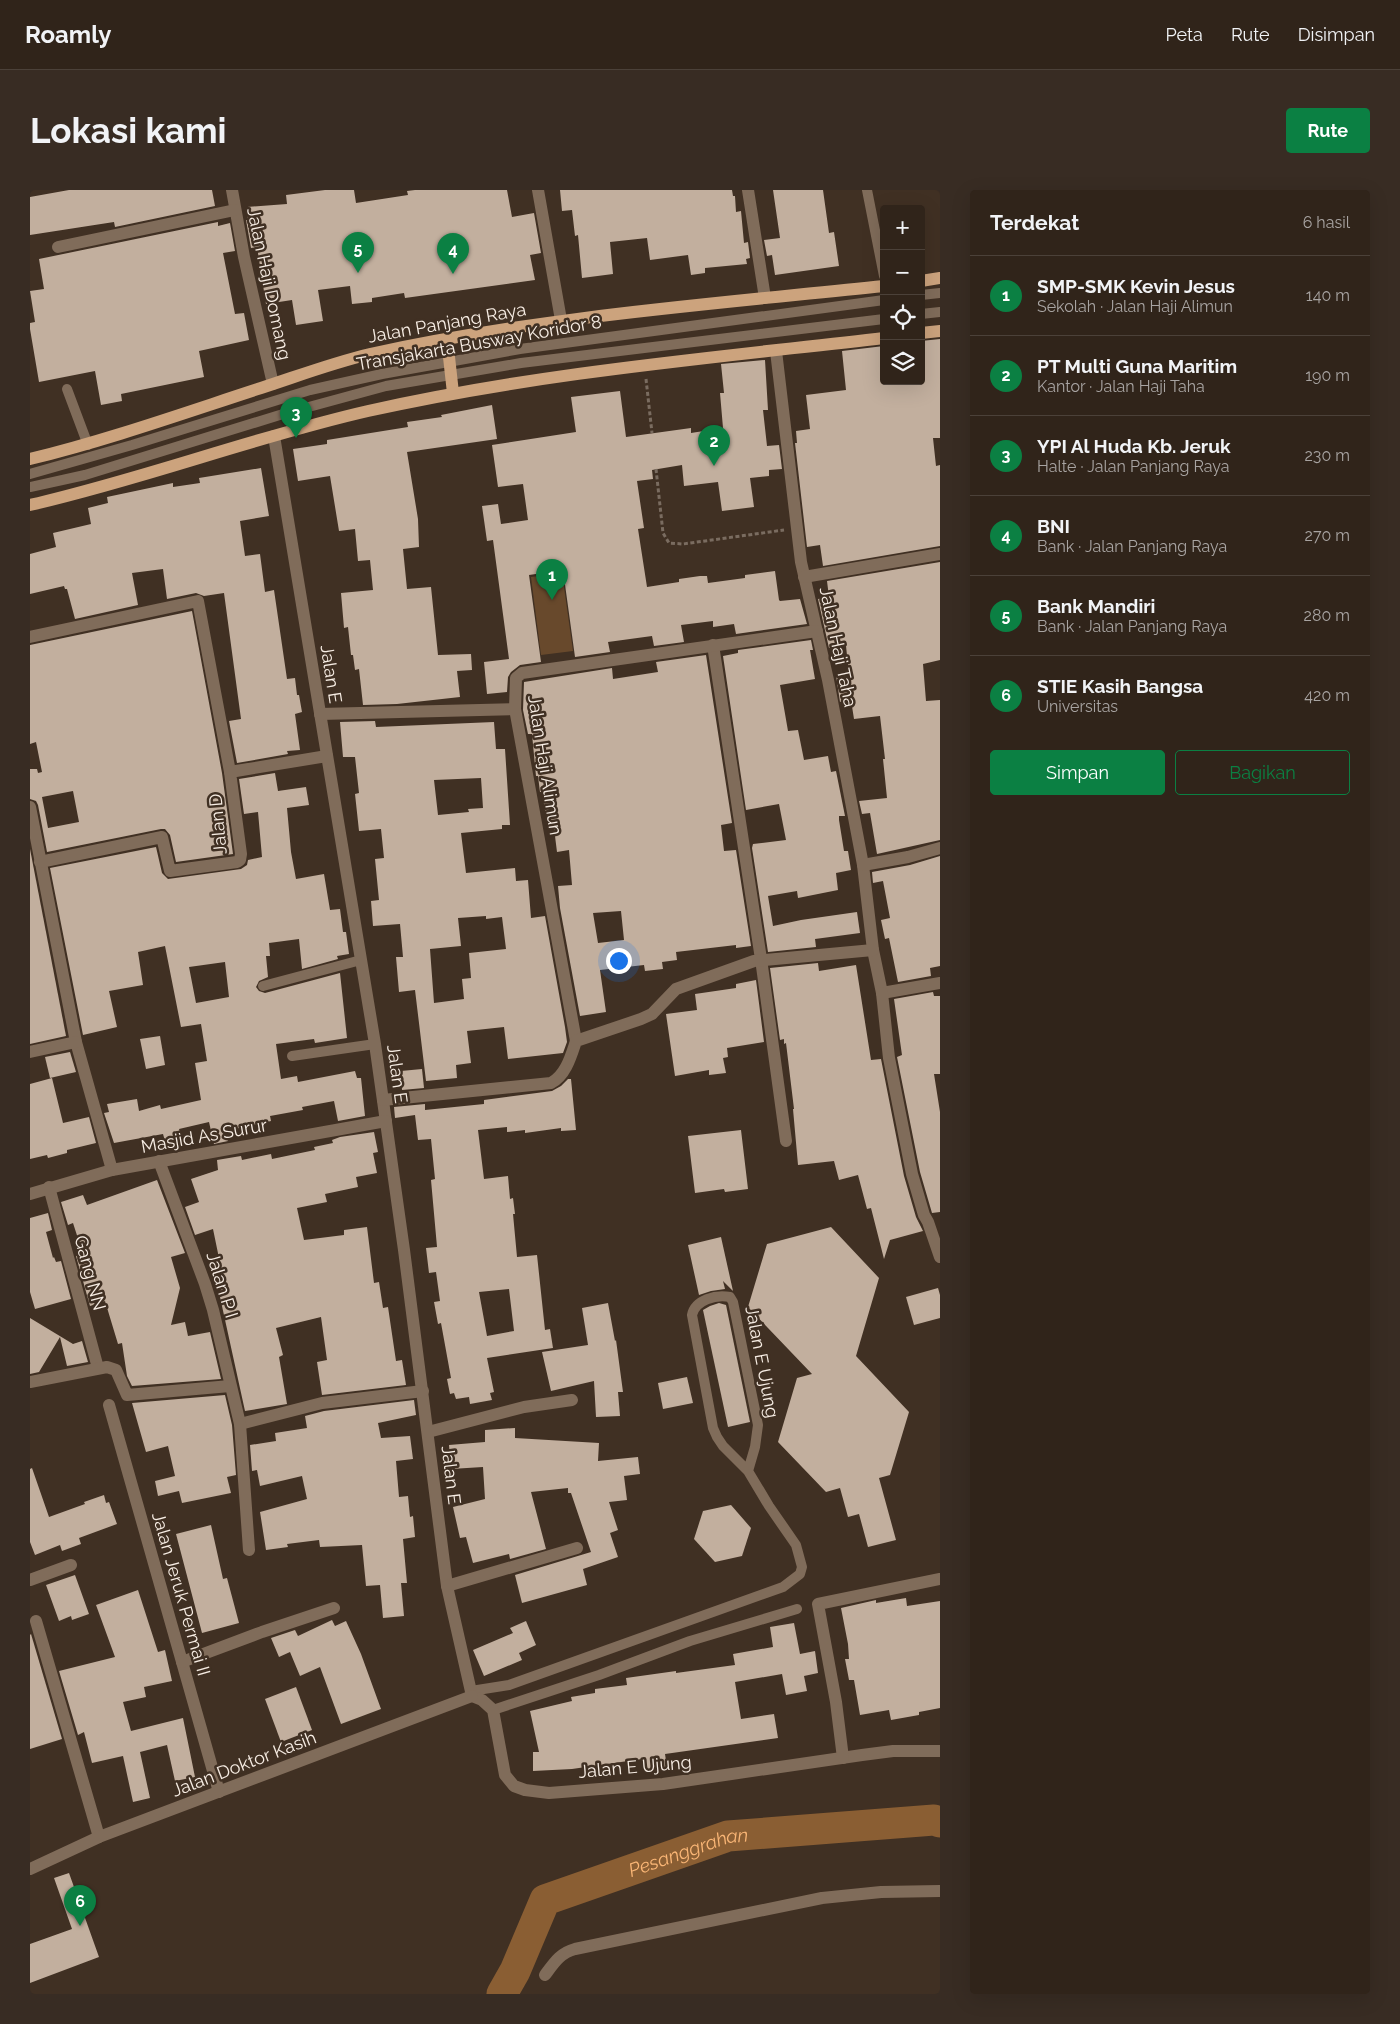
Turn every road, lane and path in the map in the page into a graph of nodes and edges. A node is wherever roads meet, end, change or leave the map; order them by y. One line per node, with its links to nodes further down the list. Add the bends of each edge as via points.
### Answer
1 (232, 190): 5 (street, Jalan Haji Domang)
2 (538, 190): 18 (street)
3 (748, 190): 13 (street)
4 (867, 190): 7 (lane)
5 (235, 210): 6 (street); 27 (street, Jalan Haji Domang)
6 (58, 247)
7 (880, 256)
8 (940, 278): 9 (main road)
9 (925, 280)
10 (880, 286): 13 (main road, Jalan Panjang Raya)
11 (940, 293): 12 (lane)
12 (925, 295)
13 (765, 298): 18 (main road, Jalan Panjang Raya)
14 (880, 301): 24 (lane, Transjakarta Busway Koridor 8)
15 (940, 312): 16 (lane)
16 (925, 314)
17 (880, 318): 25 (lane, Transjakarta Busway Koridor 8, via 521,363)
18 (560, 320): 22 (main road, Jalan Panjang Raya)
19 (940, 331): 20 (main road)
20 (925, 333)
21 (880, 338): 23 (main road)
22 (447, 339): 24 (main road); 27 (main road, Jalan Panjang Raya, via 369,354)
23 (776, 351): 29 (main road, via 555,377); 40 (street, Jalan Haji Taha)
24 (450, 360): 25 (main road); 35 (lane, Transjakarta Busway Koridor 8, via 310,390)
25 (451, 375): 29 (main road); 36 (lane, Transjakarta Busway Koridor 8, via 386,386)
26 (646, 377): 30 (path)
27 (273, 384): 32 (main road, Jalan Panjang Raya)
28 (67, 389): 32 (lane)
29 (452, 393): 31 (main road)
30 (652, 433)
31 (274, 436): 37 (main road); 45 (street, Jalan E)
32 (88, 445): 33 (main road, Jalan Panjang Raya)
33 (30, 459)
34 (656, 469): 38 (path, via 663,533 669,543)
35 (30, 474)
36 (30, 488)
37 (30, 505)
38 (785, 530)
39 (940, 554): 40 (street)
40 (804, 578): 41 (street, Jalan Haji Taha)
41 (817, 631): 43 (street, Jalan Haji Alimun); 52 (street, Jalan Haji Taha)
42 (30, 637): 47 (street, via 198,600)
43 (713, 644): 44 (street, Jalan Haji Alimun, via 520,674 516,680); 54 (street)
44 (515, 709): 45 (street); 59 (street, Jalan Haji Alimun)
45 (320, 714): 46 (street, Jalan E)
46 (327, 756): 47 (street, Jalan D); 55 (street, Jalan E)
47 (230, 772): 51 (street, Jalan D, via 240,860 170,871 162,837)
48 (30, 807): 50 (street)
49 (940, 848): 52 (street)
50 (34, 849): 51 (street)
51 (40, 862): 60 (street)
52 (863, 865): 53 (street, Jalan Haji Taha)
53 (873, 950): 54 (street); 58 (street, Jalan Haji Taha)
54 (761, 959): 59 (street, via 676,989 652,1014); 66 (street)
55 (361, 960): 57 (lane); 61 (street, Jalan E)
56 (940, 983): 58 (street)
57 (263, 986)
58 (882, 993): 71 (street, Jalan Haji Taha, via 889,1058 912,1174 924,1215)
59 (576, 1041): 64 (street, via 569,1064 551,1083)
60 (76, 1042): 62 (street); 68 (street)
61 (375, 1044): 63 (lane); 64 (street, Jalan E)
62 (30, 1052)
63 (292, 1056)
64 (383, 1100): 65 (street, Jalan E)
65 (386, 1121): 67 (street, Masjid As Surur); 76 (street, Jalan E)
66 (786, 1142)
67 (158, 1161): 68 (street, Masjid As Surur); 75 (street, Jalan P I, via 205,1284)
68 (112, 1170): 69 (street, Masjid As Surur)
69 (49, 1187): 70 (street, Masjid As Surur); 73 (street, Gang NN)
70 (30, 1194)
71 (934, 1221): 72 (street, Jalan Haji Taha)
72 (940, 1257)
73 (98, 1368): 74 (street); 75 (street, via 116,1370 125,1392 131,1395)
74 (30, 1382)
75 (230, 1386): 79 (street, Jalan P I)
76 (423, 1391): 79 (street, via 322,1404); 80 (street, Jalan E)
77 (572, 1400): 80 (street, via 524,1407)
78 (109, 1405): 91 (street, Jalan Jeruk Permai II)
79 (240, 1424): 83 (street, Jalan P I)
80 (428, 1432): 87 (street, Jalan E)
81 (748, 1471): 81 (lane, Jalan E Ujung, via 723,1446 713,1428 692,1315 699,1302 722,1296 730,1297 733,1302 758,1425 756,1447); 92 (lane, Jalan E Ujung, via 796,1545 802,1567 800,1574 783,1587 509,1685)
82 (577, 1548): 87 (street)
83 (249, 1550)
84 (72, 1565): 86 (street)
85 (940, 1579): 95 (street, via 818,1604)
86 (30, 1580)
87 (447, 1586): 92 (street, Jalan E)
88 (334, 1608): 91 (street)
89 (797, 1609): 93 (lane, via 690,1641 512,1705)
90 (36, 1621): 97 (street)
91 (182, 1662): 96 (street, Jalan Jeruk Permai II)
92 (471, 1693): 93 (street); 96 (street, Jalan Doktor Kasih)
93 (492, 1708): 95 (street, Jalan E Ujung, via 505,1774 514,1786 524,1790 549,1793 663,1784)
94 (940, 1750): 95 (street, Jalan E Ujung, via 893,1751)
95 (844, 1758)
96 (219, 1792): 97 (street, Jalan Doktor Kasih)
97 (99, 1837): 98 (street, Jalan Doktor Kasih)
98 (30, 1869)
99 (940, 1891): 100 (street, via 822,1898 574,1949 558,1958)
100 (545, 1975)

